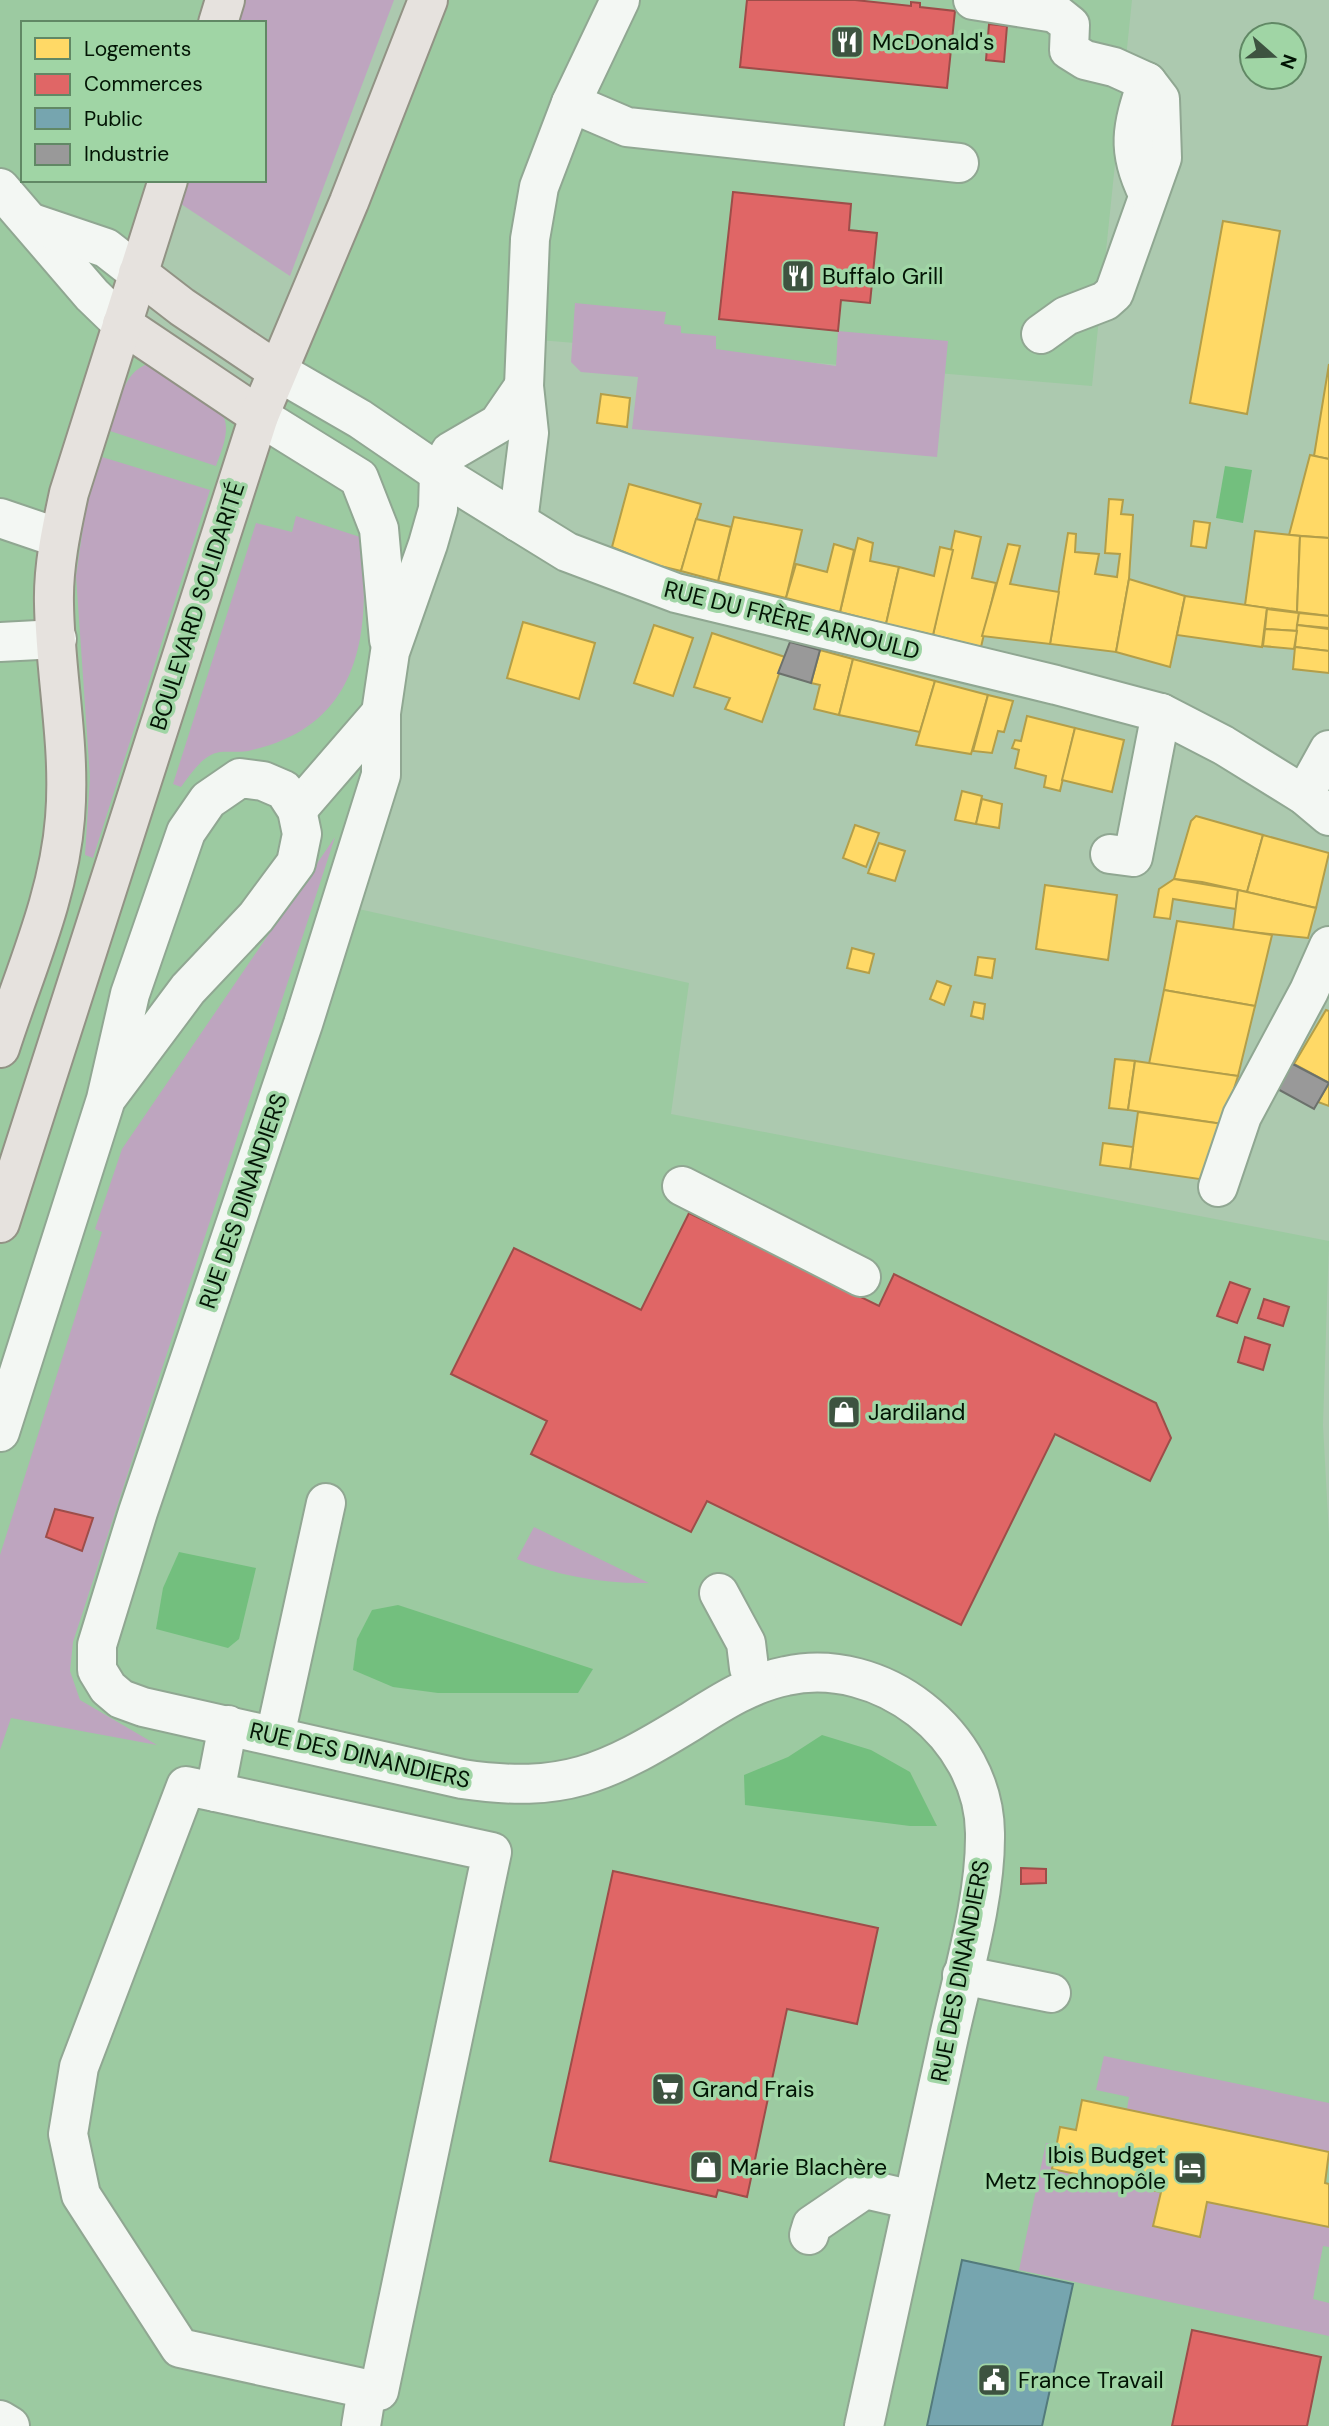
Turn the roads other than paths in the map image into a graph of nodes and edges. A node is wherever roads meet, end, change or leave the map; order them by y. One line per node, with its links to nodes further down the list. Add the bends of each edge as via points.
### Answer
1 (225, 0): 5 (main road)
2 (428, 0): 14 (main road, BOULEVARD SOLIDARITÉ)
3 (620, 0): 6 (street)
4 (973, 0): 13 (street, via 1055,13 1070,25 1069,50 1147,82 1160,99 1162,158 1114,293)
5 (219, 21)
6 (571, 103): 7 (street, via 627,127); 15 (street, via 539,187 530,239)
7 (959, 163)
8 (167, 182): 11 (main road)
9 (0, 188): 10 (street)
10 (32, 223): 11 (street, via 106,248); 12 (street)
11 (138, 273): 12 (main road); 14 (main road)
12 (122, 324): 16 (main road); 20 (main road)
13 (1041, 334)
14 (277, 371): 16 (main road, BOULEVARD SOLIDARITÉ); 17 (street, RUE DU FRÈRE ARNOULD, via 360,419)
15 (524, 386): 17 (street, via 498,424 450,452); 19 (street, via 529,433)
16 (259, 416): 23 (street, RUE DES DINANDIERS, via 359,478 379,529); 36 (main road, BOULEVARD SOLIDARITÉ)
17 (439, 473): 19 (street, RUE DU FRÈRE ARNOULD); 23 (street, RUE DES DINANDIERS, via 438,509)
18 (0, 518): 20 (street)
19 (517, 522): 25 (street, RUE DU FRÈRE ARNOULD, via 567,552 676,593)
20 (59, 538): 21 (main road, via 54,603)
21 (57, 639): 22 (street); 32 (main road, via 65,765 60,858)
22 (0, 642)
23 (390, 652): 24 (street, RUE DES DINANDIERS)
24 (382, 713): 28 (street); 42 (street, RUE DES DINANDIERS, via 377,788 97,1645 97,1670 121,1699)
25 (1161, 713): 27 (street, RUE DU FRÈRE ARNOULD, via 1223,745); 29 (street, via 1133,858)
26 (1329, 750): 27 (street)
27 (1316, 806)
28 (297, 810): 33 (street, via 302,834 296,863 256,917 188,989); 33 (street, via 284,790 263,780 240,778 208,800 186,832 130,994)
29 (1110, 854)
30 (1329, 946): 31 (street)
31 (1319, 994): 35 (street, via 1242,1116)
32 (0, 1048)
33 (106, 1099): 38 (street)
34 (682, 1186): 37 (street)
35 (1218, 1187)
36 (0, 1223)
37 (861, 1277)
38 (0, 1432)
39 (326, 1503): 43 (street)
40 (719, 1592): 41 (street, via 746,1643 749,1668)
41 (758, 1684): 43 (street, RUE DES DINANDIERS, via 629,1760 570,1781 502,1785 475,1781); 45 (street, RUE DES DINANDIERS, via 813,1672 871,1682 916,1706 951,1738 967,1763 985,1830)
42 (228, 1725): 43 (street, RUE DES DINANDIERS); 44 (street)
43 (275, 1736)
44 (215, 1792): 49 (street, via 186,1786 79,2067 68,2134 81,2195 180,2348); 49 (street, via 492,1852 379,2391)
45 (962, 1975): 46 (street); 47 (street, RUE DES DINANDIERS)
46 (1051, 1993)
47 (913, 2200): 48 (street, via 865,2189 812,2225); 53 (street, RUE DES DINANDIERS)
48 (809, 2235)
49 (367, 2389): 52 (street)
50 (0, 2420): 51 (street)
51 (10, 2426)
52 (361, 2426)
53 (864, 2426)

